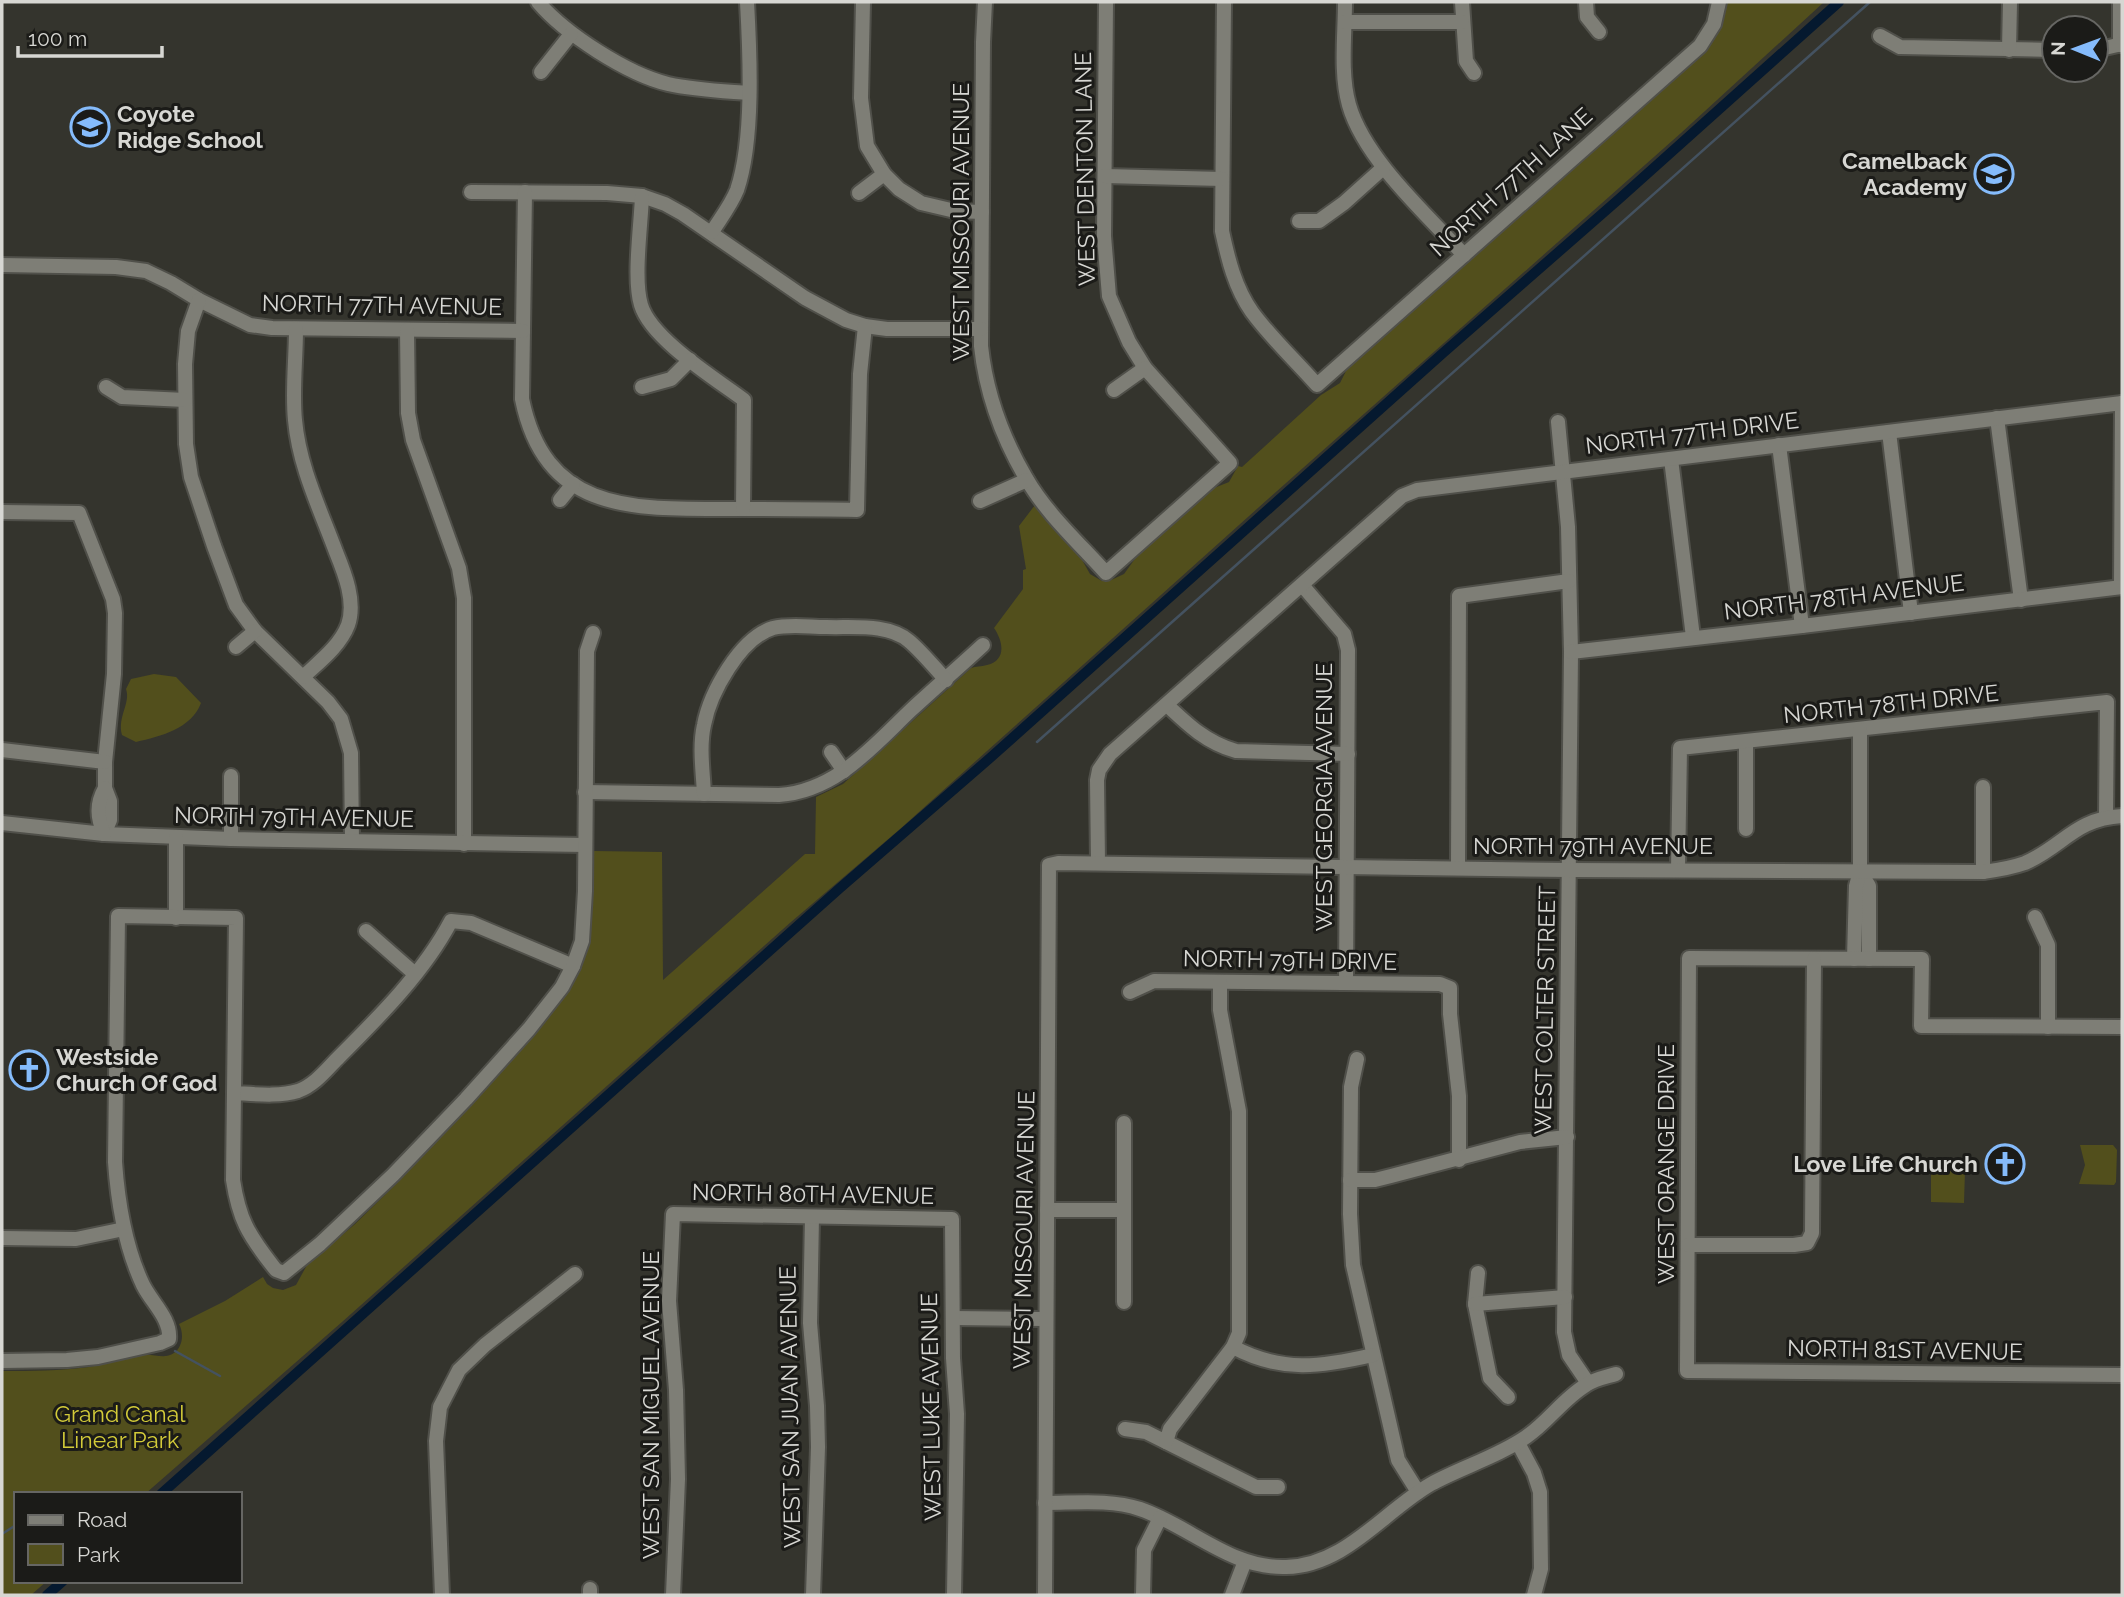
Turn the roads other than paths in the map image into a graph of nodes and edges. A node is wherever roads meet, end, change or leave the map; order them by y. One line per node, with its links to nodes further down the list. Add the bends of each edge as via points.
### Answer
1 (538, 2): 16 (street)
2 (747, 2): 23 (street)
3 (863, 2): 25 (street, via 861,98 867,146)
4 (985, 2): 32 (street, WEST MISSOURI AVENUE)
5 (1106, 2): 26 (street, WEST DENTON LANE)
6 (1224, 2): 27 (street)
7 (1345, 2): 13 (street)
8 (1462, 2): 14 (street)
9 (1586, 2): 15 (street, via 1587,17)
10 (1719, 2): 35 (street, NORTH 77TH LANE, via 1714,24 1700,46)
11 (2010, 2): 19 (street)
12 (2120, 2): 18 (street)
13 (1345, 22): 14 (street); 24 (street, via 1349,104)
14 (1462, 22): 22 (street, via 1466,61)
15 (1599, 32)
16 (571, 34): 21 (street); 23 (street, via 633,70 666,83)
17 (1880, 36): 19 (street, via 1900,47)
18 (2121, 45)
19 (2009, 50): 20 (street)
20 (2040, 50)
21 (541, 72)
22 (1474, 73)
23 (748, 93): 34 (street, via 744,166 735,194)
24 (1383, 168): 33 (street, via 1319,221); 35 (street)
25 (884, 174): 30 (street); 32 (street, via 921,203)
26 (1105, 176): 27 (street); 44 (street, WEST DENTON LANE, via 1109,296)
27 (1222, 179): 35 (street, NORTH 77TH LANE, via 1222,231 1239,288 1252,312 1317,385)
28 (471, 192): 29 (street)
29 (525, 192): 31 (street); 42 (street)
30 (859, 193)
31 (642, 197): 34 (street, via 665,204); 43 (street, via 641,307 653,328)
32 (982, 212): 40 (street, WEST MISSOURI AVENUE)
33 (1299, 221)
34 (712, 232): 38 (street, via 817,305)
35 (1464, 255)
36 (2, 265): 37 (street, NORTH 77TH AVENUE, via 146,271)
37 (199, 299): 39 (street, NORTH 77TH AVENUE, via 250,324); 48 (street, via 188,331)
38 (865, 326): 40 (street); 60 (street, via 858,510)
39 (296, 329): 41 (street, NORTH 77TH AVENUE); 75 (street, via 294,418 298,443 350,600 348,624 337,645)
40 (981, 329): 56 (street, WEST MISSOURI AVENUE, via 987,388)
41 (407, 330): 42 (street, NORTH 77TH AVENUE); 97 (street, via 408,413 413,440 459,568 464,598)
42 (523, 331): 57 (street, via 526,418 543,454)
43 (690, 360): 46 (street, via 671,379); 60 (street, via 744,400)
44 (1145, 368): 47 (street); 62 (street, WEST DENTON LANE, via 1230,463)
45 (106, 387): 48 (street, via 122,397)
46 (642, 387)
47 (1114, 390)
48 (185, 400): 69 (street, via 191,477 236,606)
49 (2122, 403): 50 (street, NORTH 77TH DRIVE); 65 (street)
50 (1997, 418): 52 (street, NORTH 77TH DRIVE); 66 (street)
51 (1558, 422): 55 (street, WEST COLTER STREET)
52 (1889, 432): 53 (street, NORTH 77TH DRIVE); 67 (street)
53 (1779, 445): 54 (street, NORTH 77TH DRIVE); 68 (street)
54 (1671, 459): 55 (street, NORTH 77TH DRIVE); 71 (street)
55 (1564, 472): 63 (street, WEST COLTER STREET); 64 (street, NORTH 77TH DRIVE, via 1408,493)
56 (1027, 480): 59 (street); 62 (street, WEST MISSOURI AVENUE)
57 (573, 484): 58 (street); 60 (street, via 588,494 632,507)
58 (560, 500)
59 (980, 501)
60 (743, 509)
61 (2, 512): 83 (street, via 79,513 115,613)
62 (1106, 573)
63 (1569, 581): 74 (street, WEST COLTER STREET); 102 (street, via 1459,596)
64 (1302, 585): 77 (street, NORTH 77TH DRIVE); 82 (street, WEST GEORGIA AVENUE, via 1347,641)
65 (2121, 587): 66 (street, NORTH 78TH AVENUE)
66 (2021, 600): 67 (street, NORTH 78TH AVENUE)
67 (1910, 613): 68 (street, NORTH 78TH AVENUE)
68 (1802, 626): 71 (street, NORTH 78TH AVENUE)
69 (255, 631): 73 (street); 75 (street)
70 (593, 633): 87 (street, via 587,651)
71 (1693, 637): 74 (street, NORTH 78TH AVENUE)
72 (983, 645): 76 (street)
73 (236, 647)
74 (1571, 652): 103 (street, WEST COLTER STREET)
75 (303, 677): 96 (street, via 341,719 347,736)
76 (946, 680): 84 (street); 88 (street, via 908,640 892,632 786,626 764,632 728,669 709,709 703,726)
77 (1167, 705): 82 (street, via 1220,747 1248,753); 99 (street, NORTH 77TH DRIVE, via 1110,754 1099,770)
78 (1860, 730): 79 (street, NORTH 78TH DRIVE); 90 (street, NORTH 78TH DRIVE, via 2107,702); 105 (street)
79 (1746, 742): 92 (street); 104 (street, NORTH 78TH DRIVE, via 1680,748)
80 (2, 750): 83 (street)
81 (831, 752): 84 (street)
82 (1348, 754): 101 (street, WEST GEORGIA AVENUE)
83 (105, 762): 93 (street, via 105,789 98,800)
84 (844, 771): 88 (street, via 794,794)
85 (231, 776): 95 (street)
86 (1983, 786): 106 (street)
87 (585, 792): 88 (street); 98 (street)
88 (704, 794)
89 (2122, 816): 90 (street, NORTH 79TH AVENUE)
90 (2106, 817): 106 (street, NORTH 79TH AVENUE, via 2082,826 2028,862)
91 (2, 822): 93 (street, NORTH 79TH AVENUE)
92 (1746, 829)
93 (104, 834): 94 (street, NORTH 79TH AVENUE)
94 (176, 837): 95 (street, NORTH 79TH AVENUE); 108 (street)
95 (231, 839): 96 (street, NORTH 79TH AVENUE)
96 (352, 841): 97 (street, NORTH 79TH AVENUE)
97 (464, 844): 98 (street, NORTH 79TH AVENUE)
98 (585, 845): 112 (street, via 582,942)
99 (1098, 863): 100 (street, NORTH 79TH AVENUE); 101 (street, NORTH 79TH AVENUE)
100 (1049, 865): 125 (street, WEST MISSOURI AVENUE)
101 (1346, 866): 102 (street, NORTH 79TH AVENUE); 115 (street, WEST GEORGIA AVENUE)
102 (1458, 868): 103 (street, NORTH 79TH AVENUE)
103 (1569, 870): 104 (street, NORTH 79TH AVENUE); 122 (street, WEST COLTER STREET)
104 (1678, 870): 105 (street, NORTH 79TH AVENUE)
105 (1860, 871): 106 (street, NORTH 79TH AVENUE); 111 (street, via 1856,886)
106 (1983, 872)
107 (2035, 917): 117 (street, via 2048,945)
108 (176, 918): 120 (street, via 236,918); 130 (street, via 118,916 115,1162)
109 (366, 931): 113 (street)
110 (1814, 958): 111 (street); 132 (street, via 1812,1233 1807,1243 1794,1245); 132 (street, WEST ORANGE DRIVE, via 1689,958)
111 (1861, 959): 117 (street, via 1922,959 1921,1026)
112 (573, 966): 113 (street, via 471,923 451,921); 120 (street, via 562,987 466,1099 375,1192 284,1273 276,1270 254,1242 239,1214 233,1180)
113 (415, 974): 120 (street, via 316,1080 298,1091)
114 (1220, 982): 115 (street, NORTH 79TH DRIVE); 116 (street, NORTH 79TH DRIVE, via 1154,981); 140 (street, via 1220,1010 1240,1111 1240,1311)
115 (1346, 983): 123 (street, NORTH 79TH DRIVE, via 1440,984 1450,988)
116 (1130, 992)
117 (2048, 1027): 118 (street)
118 (2122, 1027)
119 (1357, 1059): 124 (street, via 1351,1087)
120 (234, 1093)
121 (1124, 1123): 126 (street)
122 (1567, 1137): 123 (street, via 1532,1139); 135 (street, WEST COLTER STREET)
123 (1459, 1160): 124 (street, via 1375,1180)
124 (1350, 1180): 141 (street, via 1353,1265)
125 (1046, 1210): 126 (street); 139 (street, WEST MISSOURI AVENUE)
126 (1124, 1210): 136 (street)
127 (673, 1214): 128 (street, NORTH 80TH AVENUE); 157 (street, WEST SAN MIGUEL AVENUE, via 669,1301 678,1479)
128 (812, 1217): 129 (street, NORTH 80TH AVENUE); 158 (street, WEST SAN JUAN AVENUE, via 810,1323 818,1447)
129 (952, 1219): 138 (street, WEST LUKE AVENUE)
130 (124, 1228): 131 (street, via 76,1239); 142 (street, via 144,1286 170,1329 169,1339 98,1357)
131 (2, 1238)
132 (1688, 1245): 143 (street, WEST ORANGE DRIVE)
133 (1478, 1273): 137 (street)
134 (575, 1274): 156 (street, via 459,1370 440,1407 436,1441)
135 (1565, 1297): 137 (street); 146 (street, WEST COLTER STREET, via 1566,1346)
136 (1124, 1301)
137 (1475, 1304): 147 (street, via 1490,1378)
138 (953, 1318): 139 (street); 159 (street, WEST LUKE AVENUE, via 957,1414)
139 (1045, 1320): 153 (street, WEST MISSOURI AVENUE)
140 (1233, 1347): 141 (street, via 1262,1361 1287,1365 1346,1362); 149 (street, via 1170,1429)
141 (1373, 1355): 152 (street, via 1398,1460)
142 (2, 1361)
143 (1687, 1371): 145 (street, NORTH 81ST AVENUE)
144 (1616, 1374): 146 (street)
145 (2122, 1375)
146 (1588, 1383): 150 (street)
147 (1508, 1397)
148 (1125, 1429): 149 (street)
149 (1166, 1442): 151 (street, via 1256,1487)
150 (1518, 1443): 152 (street); 163 (street, via 1540,1492 1541,1569)
151 (1278, 1487)
152 (1418, 1492): 155 (street, via 1372,1530 1321,1560 1288,1567)
153 (1045, 1503): 154 (street, via 1114,1503); 160 (street, WEST MISSOURI AVENUE)
154 (1160, 1518): 155 (street); 161 (street, via 1144,1550)
155 (1245, 1561): 162 (street)
156 (442, 1595)
157 (673, 1595)
158 (813, 1595)
159 (954, 1595)
160 (1045, 1595)
161 (1143, 1595)
162 (1232, 1595)
163 (1534, 1595)

